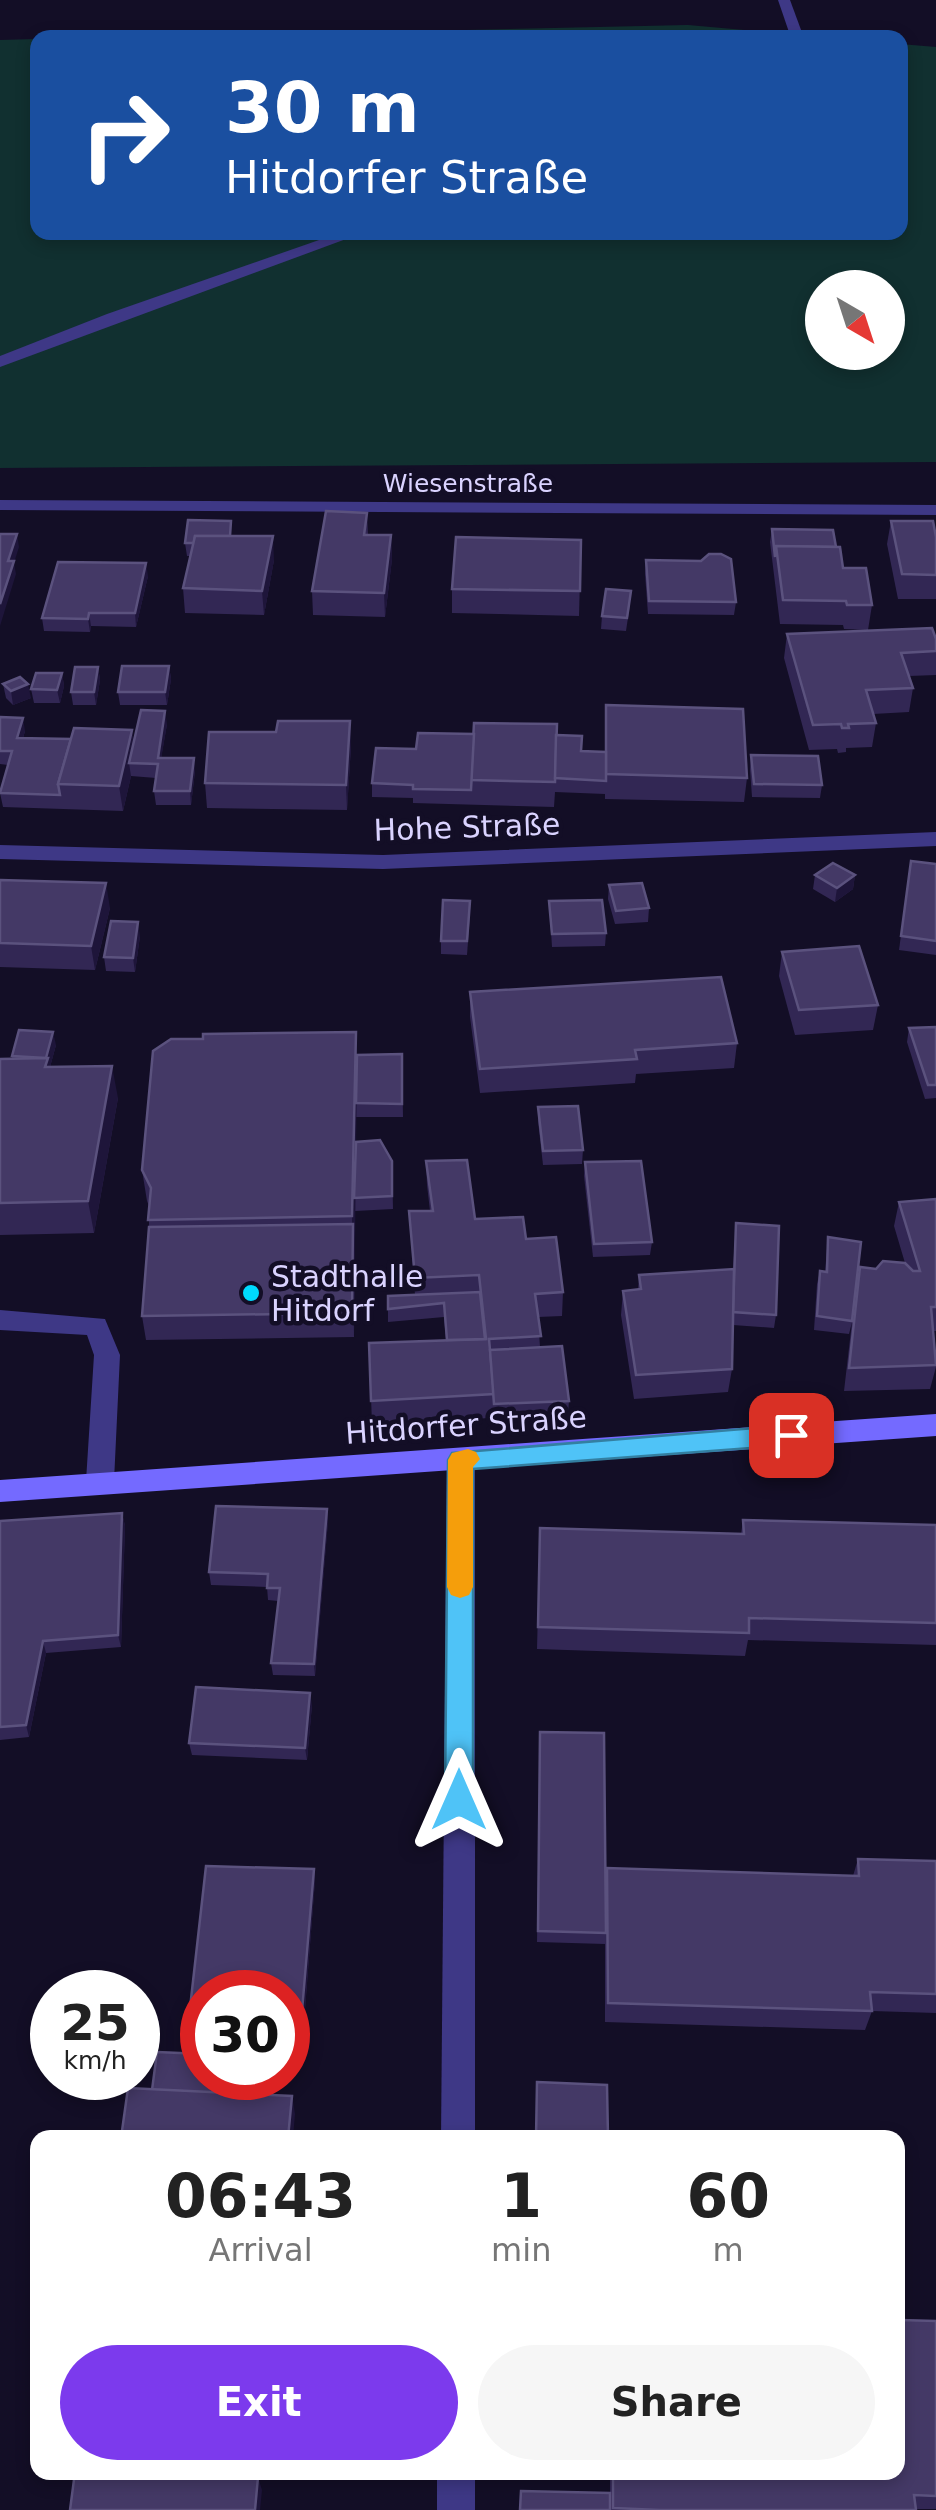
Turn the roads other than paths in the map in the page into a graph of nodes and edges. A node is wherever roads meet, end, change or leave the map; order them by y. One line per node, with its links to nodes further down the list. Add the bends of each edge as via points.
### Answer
1 (784, 0): 2 (street)
2 (795, 30)
3 (335, 240): 4 (street)
4 (0, 362)
5 (0, 504): 6 (street, Wiesenstraße)
6 (936, 510)
7 (936, 839): 8 (street, Hohe Straße, via 383,862)
8 (0, 852)
9 (0, 1320): 12 (street, via 96,1326 108,1355)
10 (936, 1425): 11 (street, Hitdorfer Straße)
11 (460, 1460): 12 (street, Hitdorfer Straße); 14 (street)
12 (100, 1482): 13 (street, Hitdorfer Straße)
13 (0, 1491)
14 (458, 2130)
15 (456, 2480): 16 (street)
16 (456, 2510)

